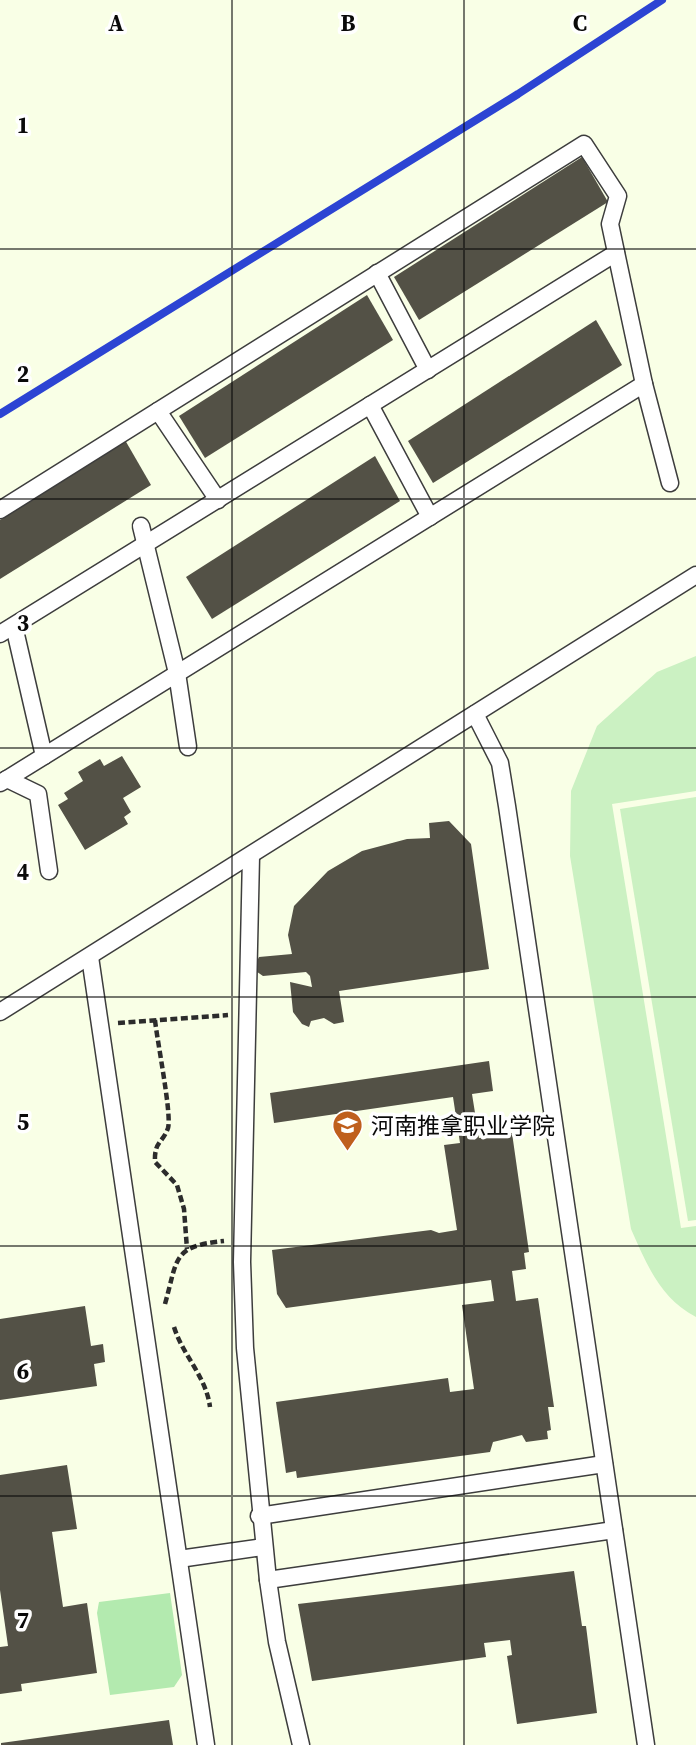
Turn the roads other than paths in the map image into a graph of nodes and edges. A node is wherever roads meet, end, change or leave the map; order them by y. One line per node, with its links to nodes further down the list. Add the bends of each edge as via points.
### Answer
1 (616, 253): 2 (lane, via 610,224 618,196 584,144); 3 (lane); 4 (lane)
2 (377, 274): 3 (lane); 6 (lane)
3 (428, 370): 5 (lane)
4 (644, 384): 7 (lane); 10 (lane)
5 (370, 405): 8 (lane); 10 (lane)
6 (158, 411): 8 (lane); 9 (lane)
7 (670, 483)
8 (218, 500): 12 (lane)
9 (0, 510)
10 (430, 517): 15 (lane)
11 (141, 526): 12 (lane)
12 (147, 543): 14 (lane); 15 (lane)
13 (696, 575): 16 (lane)
14 (7, 630): 18 (lane)
15 (177, 673): 17 (lane); 18 (lane)
16 (475, 714): 20 (lane); 24 (lane, via 502,774)
17 (188, 747)
18 (44, 756): 19 (lane)
19 (3, 781): 21 (lane, via 38,794)
20 (251, 856): 22 (lane); 25 (lane, via 242,1240 245,1348)
21 (49, 871)
22 (90, 957): 23 (lane); 28 (lane)
23 (0, 1012)
24 (604, 1464): 25 (lane); 26 (lane)
25 (260, 1516): 27 (lane)
26 (614, 1530): 29 (lane); 32 (lane)
27 (263, 1547): 28 (lane); 29 (lane)
28 (179, 1559): 30 (lane)
29 (268, 1580): 31 (lane, via 279,1653)
30 (206, 1745)
31 (301, 1745)
32 (646, 1745)

